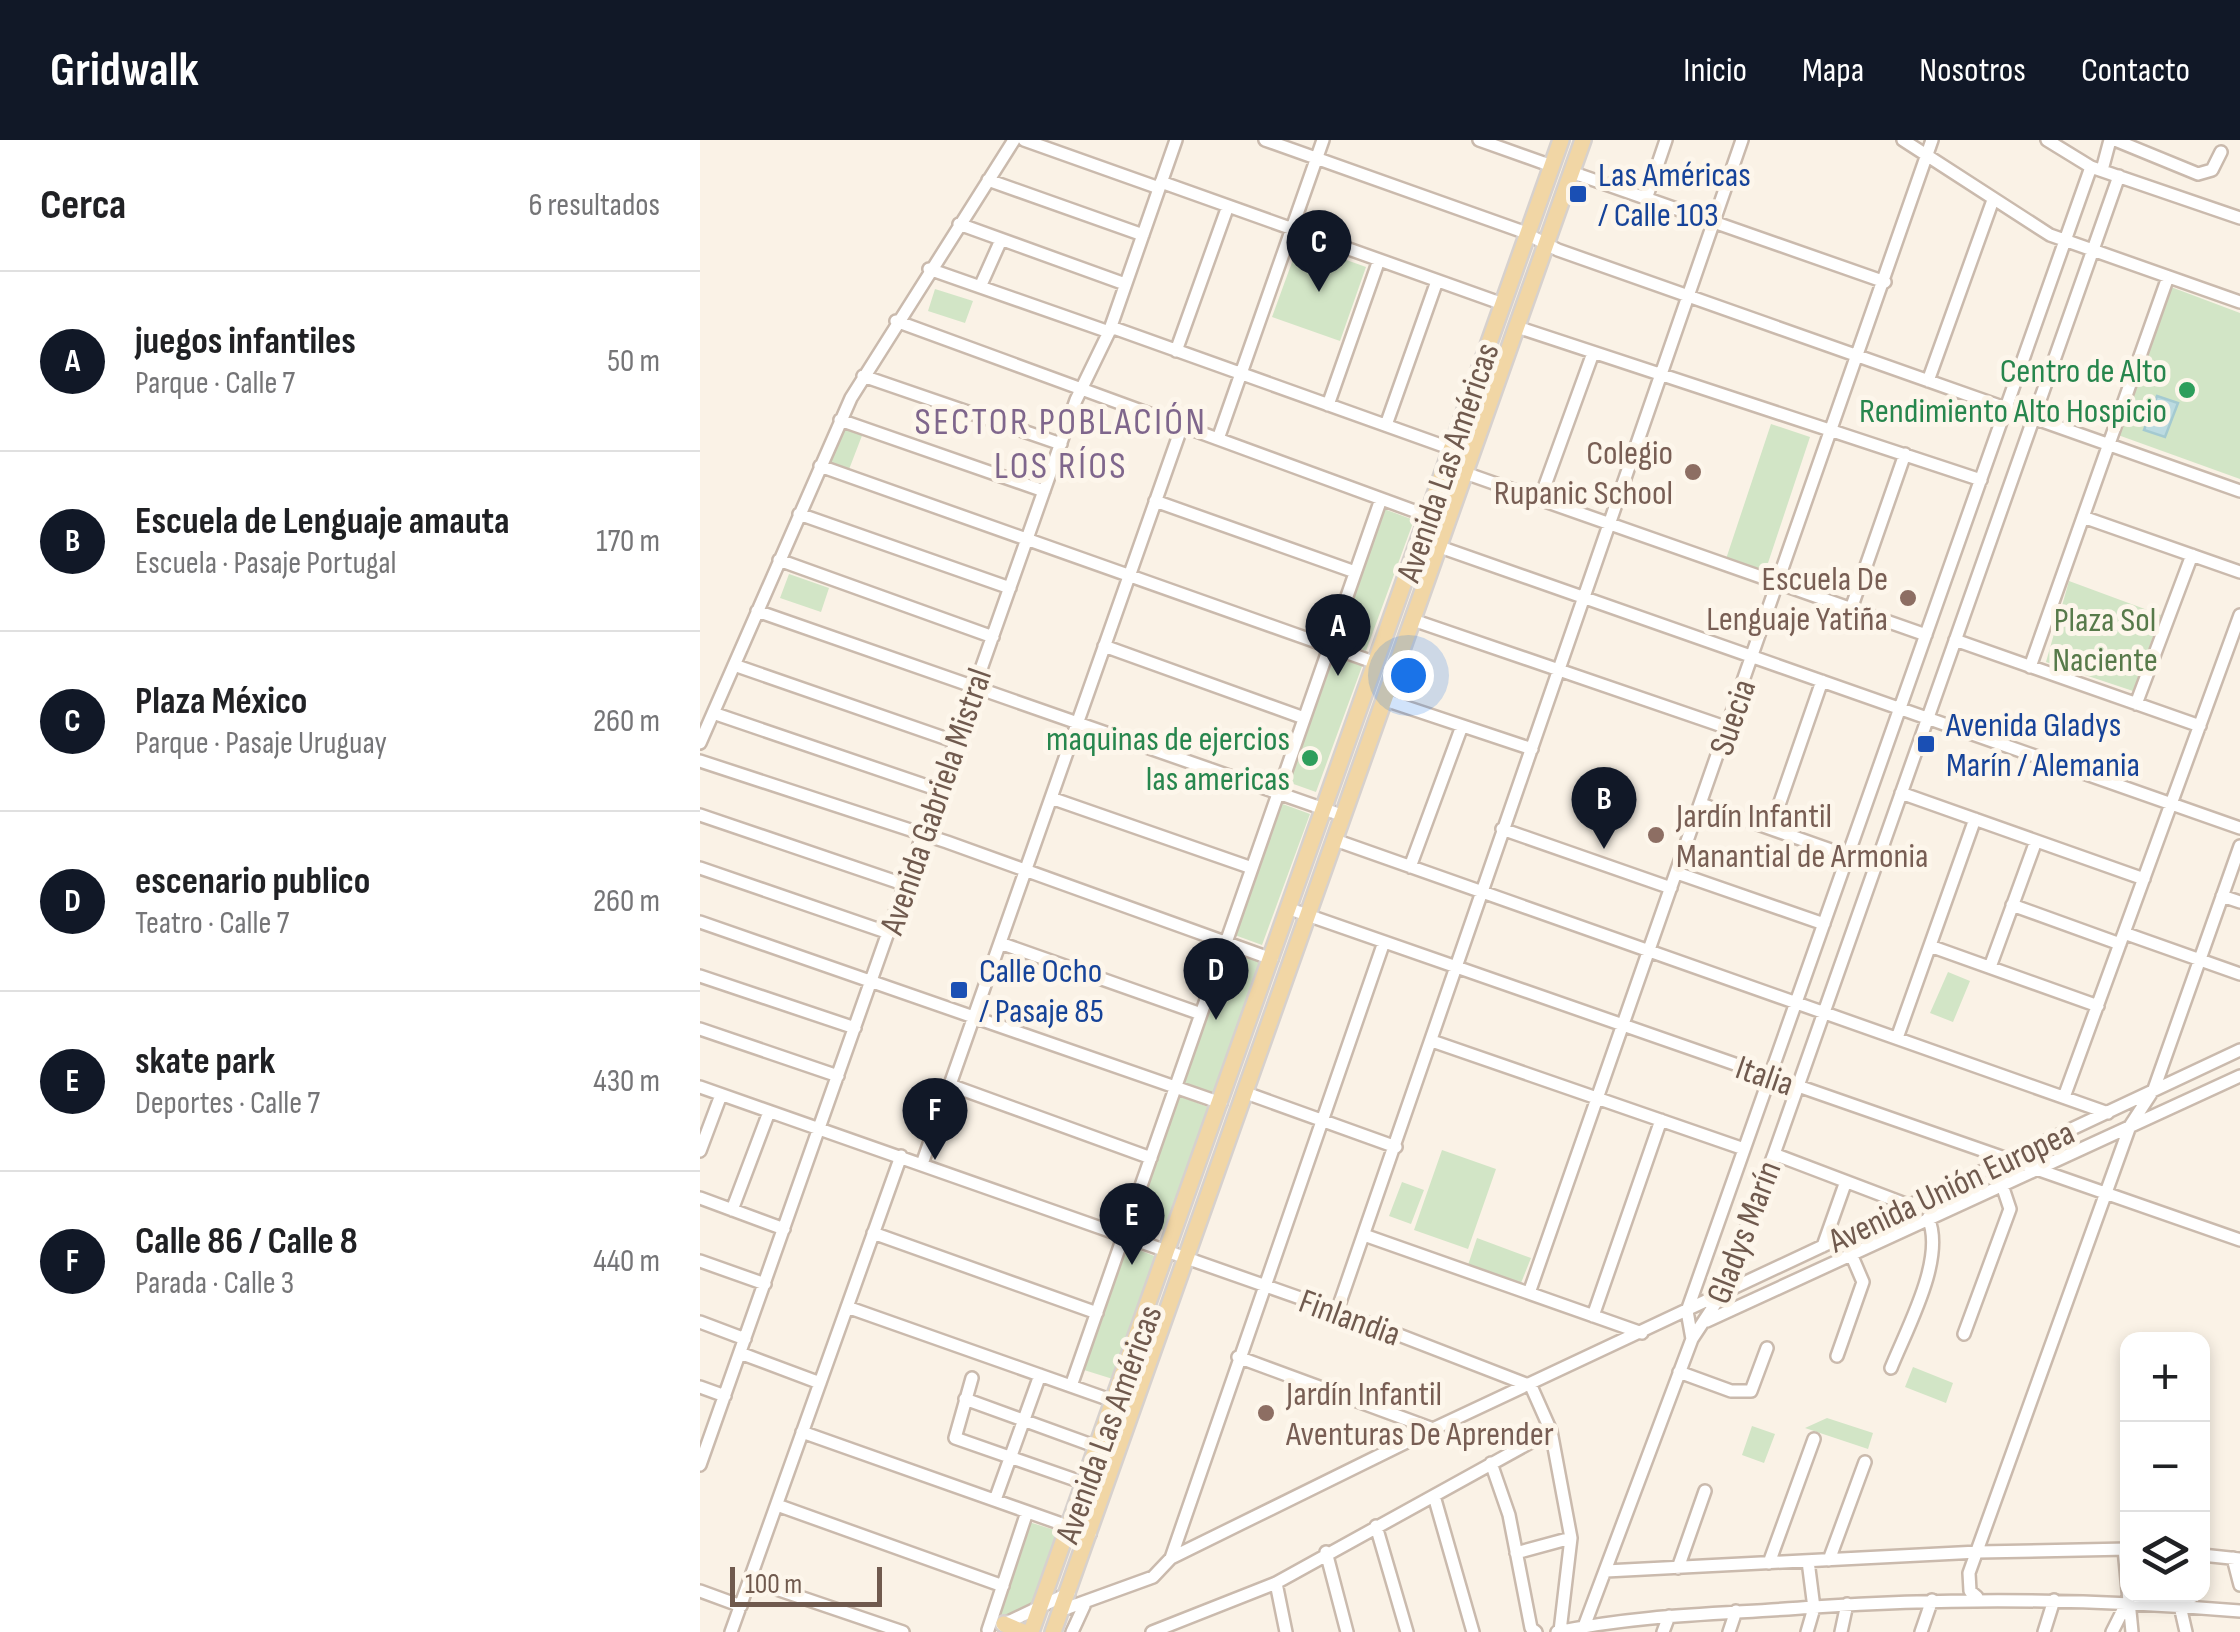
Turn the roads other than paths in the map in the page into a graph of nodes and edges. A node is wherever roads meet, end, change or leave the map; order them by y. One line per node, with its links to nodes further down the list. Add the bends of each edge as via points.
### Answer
1 (1014, 140): 22 (street)
2 (1024, 140): 23 (street)
3 (1176, 140): 23 (street, Avenida Gabriela Mistral)
4 (1266, 140): 17 (street)
5 (1323, 140): 17 (street)
6 (1482, 140): 18 (street)
7 (1561, 140): 18 (main road, Avenida Las Américas)
8 (1582, 140): 20 (main road, Avenida Las Américas)
9 (1666, 140): 24 (street)
10 (1742, 140): 28 (street)
11 (1903, 140): 16 (street)
12 (1932, 140): 16 (street, Suecia)
13 (2047, 140): 19 (street)
14 (2113, 140): 15 (street, via 2198,174 2212,170); 19 (street, Gladys Marín)
15 (2221, 152)
16 (1924, 154): 25 (street); 41 (street, Suecia)
17 (1316, 158): 30 (street); 31 (street)
18 (1552, 166): 31 (main road, Avenida Las Américas)
19 (2096, 169): 21 (street); 34 (street, Gladys Marín)
20 (1571, 172): 24 (street); 35 (main road, Avenida Las Américas)
21 (2119, 176): 27 (street); 36 (street, Gladys Marín)
22 (988, 180): 29 (street); 32 (street)
23 (1160, 185): 26 (street); 32 (street, Avenida Gabriela Mistral)
24 (1646, 198): 28 (street)
25 (1993, 200): 34 (street); 56 (street)
26 (1228, 206): 30 (street); 50 (street)
27 (2240, 218)
28 (1713, 222): 41 (street); 44 (street)
29 (959, 224): 33 (street); 38 (street)
30 (1292, 229): 37 (street); 53 (street)
31 (1528, 234): 35 (street); 46 (main road, Avenida Las Américas)
32 (1142, 236): 42 (street, Avenida Gabriela Mistral)
33 (1001, 240): 42 (street); 43 (street)
34 (2065, 241): 36 (street); 59 (street, Gladys Marín)
35 (1545, 245): 44 (street); 48 (main road, Avenida Las Américas)
36 (2093, 251): 39 (street); 60 (street, Gladys Marín)
37 (1379, 260): 40 (street); 58 (street)
38 (929, 269): 43 (street); 47 (street)
39 (2168, 277): 45 (street); 67 (street)
40 (1438, 281): 46 (street); 63 (street)
41 (1885, 282): 52 (street, Suecia)
42 (1126, 284): 49 (street, Avenida Gabriela Mistral)
43 (980, 287): 49 (street)
44 (1687, 296): 52 (street); 55 (street)
45 (2240, 302)
46 (1503, 304): 68 (main road, Avenida Las Américas)
47 (896, 321): 54 (street); 57 (street)
48 (1516, 327): 51 (street); 71 (main road, Avenida Las Américas)
49 (1110, 330): 50 (street); 57 (street, Avenida Gabriela Mistral)
50 (1176, 351): 53 (street)
51 (1594, 353): 55 (street); 76 (street)
52 (1858, 356): 56 (street); 64 (street, Suecia)
53 (1241, 374): 58 (street); 65 (street)
54 (864, 376): 61 (street); 66 (street)
55 (1659, 376): 64 (street); 81 (street)
56 (1928, 380): 59 (street)
57 (1084, 389): 62 (street); 66 (street, Avenida Gabriela Mistral)
58 (1328, 405): 63 (street)
59 (2006, 408): 60 (street); 72 (street, Gladys Marín)
60 (2034, 418): 67 (street); 99 (street, Gladys Marín)
61 (840, 420): 70 (street); 73 (street)
62 (1182, 426): 65 (street); 77 (street)
63 (1386, 426): 68 (street)
64 (1832, 431): 69 (street); 90 (street, Suecia)
65 (1218, 439): 75 (street)
66 (1061, 444): 73 (street, Avenida Gabriela Mistral)
67 (2109, 444): 74 (street); 80 (street)
68 (1452, 449): 79 (main road, Avenida Las Américas)
69 (1905, 454): 72 (street); 93 (street)
70 (820, 466): 78 (street); 82 (street)
71 (1465, 473): 76 (street); 84 (main road, Avenida Las Américas)
72 (1980, 480): 97 (street, Gladys Marín)
73 (1044, 491): 82 (street, Avenida Gabriela Mistral)
74 (2240, 491)
75 (1381, 498): 79 (street); 87 (street)
76 (1540, 499): 81 (street)
77 (1155, 500): 87 (street); 89 (street)
78 (799, 514): 86 (street); 91 (street)
79 (1428, 516): 83 (main road, Avenida Las Américas)
80 (2083, 517): 85 (street); 105 (street)
81 (1607, 523): 90 (street); 92 (street)
82 (1028, 539): 89 (street); 91 (street, Avenida Gabriela Mistral)
83 (1420, 540): 84 (street); 103 (main road, Avenida Las Américas)
84 (1439, 547): 92 (street); 96 (main road, Avenida Las Américas)
85 (2192, 555): 88 (street); 110 (street)
86 (780, 560): 94 (street); 98 (street)
87 (1356, 572): 101 (street)
88 (2240, 572)
89 (1129, 575): 100 (street); 101 (street)
90 (1779, 583): 93 (street); 102 (street, Suecia)
91 (1010, 588): 98 (street, Avenida Gabriela Mistral)
92 (1582, 597): 102 (street); 106 (street)
93 (1851, 608): 97 (street)
94 (757, 611): 104 (street); 108 (street)
95 (2240, 615): 117 (street)
96 (1413, 620): 106 (street); 109 (main road, Avenida Las Américas)
97 (1926, 635): 111 (street, Gladys Marín)
98 (993, 638): 108 (street, Avenida Gabriela Mistral)
99 (1955, 640): 105 (street); 114 (street, Gladys Marín)
100 (1104, 646): 113 (street); 115 (street)
101 (1329, 646): 103 (street); 113 (street)
102 (1753, 657): 107 (street); 118 (street, Suecia)
103 (1376, 663): 129 (main road, Avenida Las Américas)
104 (734, 665): 112 (street); 119 (street)
105 (2030, 667): 110 (street)
106 (1560, 670): 118 (street); 121 (street)
107 (1822, 681): 111 (street); 133 (street)
108 (976, 686): 115 (street); 119 (street, Avenida Gabriela Mistral)
109 (1385, 700): 116 (street); 131 (main road, Avenida Las Américas)
110 (2136, 704): 117 (street)
111 (1900, 709): 114 (street); 140 (street, Gladys Marín)
112 (713, 713): 120 (street); 123 (street)
113 (1304, 718): 124 (street)
114 (1927, 718): 125 (street, Gladys Marín); 128 (street)
115 (1078, 721): 124 (street); 126 (street)
116 (1462, 726): 121 (street); 141 (street)
117 (2200, 726): 128 (street)
118 (1728, 728): 127 (street, Suecia)
119 (956, 742): 123 (street, Avenida Gabriela Mistral)
120 (700, 743)
121 (1532, 749): 135 (street)
122 (700, 761): 136 (street)
123 (939, 790): 136 (street, Avenida Gabriela Mistral)
124 (1278, 793): 129 (street); 143 (street)
125 (1901, 793): 132 (street); 173 (street, Gladys Marín)
126 (1051, 798): 143 (street); 144 (street)
127 (1701, 804): 133 (street); 145 (street, Suecia)
128 (2171, 804): 134 (street); 146 (street)
129 (1325, 809): 131 (street); 153 (main road, Avenida Las Américas)
130 (700, 815): 147 (street)
131 (1344, 816): 137 (main road, Avenida Las Américas)
132 (1975, 819): 138 (street); 162 (street)
133 (1770, 828): 140 (street)
134 (2240, 828)
135 (1502, 830): 148 (street); 149 (street)
136 (923, 835): 144 (street); 147 (street, Avenida Gabriela Mistral)
137 (1335, 840): 141 (street); 154 (main road, Avenida Las Américas)
138 (2036, 841): 146 (street); 152 (street)
139 (2240, 846): 150 (street)
140 (1848, 856): 156 (street, Gladys Marín)
141 (1410, 867): 149 (street)
142 (700, 868): 157 (street)
143 (1252, 868): 160 (street)
144 (1025, 870): 159 (street); 160 (street)
145 (1677, 873): 148 (street, Suecia); 156 (street)
146 (2144, 880): 158 (street)
147 (906, 885): 157 (street, Avenida Gabriela Mistral)
148 (1672, 888): 163 (street, Suecia)
149 (1480, 892): 163 (street); 167 (street)
150 (2222, 896): 151 (street); 165 (street)
151 (2240, 902)
152 (2012, 905): 158 (street); 166 (street)
153 (1290, 910): 154 (street, Italia); 164 (main road, Avenida Las Américas)
154 (1308, 916): 161 (street, Italia); 190 (main road, Avenida Las Américas)
155 (700, 922): 170 (street)
156 (1824, 924): 171 (street, Gladys Marín)
157 (889, 933): 170 (street, Avenida Gabriela Mistral)
158 (2122, 938): 165 (street); 172 (street)
159 (1000, 942): 174 (street); 175 (street)
160 (1226, 942): 164 (street); 175 (street)
161 (1384, 942): 167 (street, Italia); 197 (street)
162 (1930, 946): 166 (street); 179 (street)
163 (1649, 951): 171 (street); 176 (street, Suecia)
164 (1272, 959): 194 (main road, Avenida Las Américas)
165 (2199, 960): 168 (street); 189 (street)
166 (1990, 967): 172 (street)
167 (1458, 968): 176 (street, Italia); 180 (street)
168 (2240, 974)
169 (700, 976): 177 (street)
170 (872, 980): 174 (street); 177 (street, Avenida Gabriela Mistral)
171 (1796, 1003): 173 (street); 184 (street, Gladys Marín)
172 (2098, 1006): 193 (street)
173 (1823, 1012): 179 (street); 187 (street, Gladys Marín)
174 (974, 1014): 185 (street); 186 (street)
175 (1201, 1014): 186 (street)
176 (1623, 1026): 184 (street, Italia); 192 (street, Suecia)
177 (855, 1028): 182 (street, Avenida Gabriela Mistral)
178 (700, 1030): 182 (street)
179 (1897, 1038): 193 (street)
180 (1432, 1040): 192 (street); 201 (street)
181 (2240, 1050): 189 (street, Avenida Unión Europea)
182 (838, 1076): 200 (street, Avenida Gabriela Mistral)
183 (2240, 1076): 199 (street, Avenida Unión Europea)
184 (1770, 1077): 187 (street, Italia); 202 (street, Gladys Marín)
185 (950, 1085): 206 (street); 208 (street)
186 (1176, 1086): 194 (street); 206 (street)
187 (1796, 1086): 204 (street, Gladys Marín); 207 (street, Italia)
188 (700, 1087): 191 (street, Finlandia)
189 (2154, 1090): 196 (street, Avenida Unión Europea); 199 (street)
190 (1246, 1093): 197 (street); 225 (main road, Avenida Las Américas)
191 (721, 1094): 195 (street, Finlandia); 203 (street)
192 (1598, 1098): 198 (street); 229 (street, Suecia)
193 (2064, 1098): 196 (street)
194 (1222, 1102): 223 (main road, Avenida Las Américas)
195 (770, 1112): 200 (street, Finlandia); 215 (street)
196 (2108, 1113): 207 (street, Avenida Unión Europea)
197 (1320, 1120): 201 (street); 228 (street)
198 (1661, 1120): 202 (street); 234 (street)
199 (2130, 1126): 209 (street, Avenida Unión Europea); 212 (street)
200 (820, 1128): 205 (street, Finlandia); 217 (street, Avenida Gabriela Mistral)
201 (1396, 1147): 219 (street)
202 (1744, 1149): 235 (street, Gladys Marín)
203 (700, 1152)
204 (1774, 1154): 210 (street); 230 (street, Gladys Marín)
205 (900, 1156): 208 (street, Finlandia); 218 (street)
206 (1151, 1158): 220 (street)
207 (2007, 1160): 209 (street, Italia); 214 (street, Avenida Unión Europea)
208 (922, 1164): 220 (street, Finlandia)
209 (2034, 1169): 211 (street, Avenida Unión Europea); 212 (street, Italia)
210 (1844, 1184): 214 (street); 222 (street)
211 (2002, 1184): 216 (street, Avenida Unión Europea); 239 (street, via 2010,1209)
212 (2103, 1193): 221 (street, Italia); 281 (street)
213 (700, 1198): 215 (street)
214 (1908, 1205): 222 (street, Avenida Unión Europea)
215 (732, 1210): 217 (street)
216 (1928, 1218): 224 (street, Avenida Unión Europea); 246 (street, via 1936,1234 1932,1260)
217 (784, 1229): 227 (street, Avenida Gabriela Mistral)
218 (873, 1233): 231 (street); 233 (street)
219 (1364, 1235): 229 (street); 232 (street)
220 (1124, 1236): 223 (street, Finlandia); 233 (street)
221 (2240, 1240)
222 (1823, 1246): 230 (street, Avenida Unión Europea)
223 (1169, 1252): 225 (street, Finlandia); 256 (main road, Avenida Las Américas)
224 (1852, 1254): 236 (street, Avenida Unión Europea); 244 (street, via 1863,1282)
225 (1188, 1258): 228 (street, Finlandia); 257 (main road, Avenida Las Américas)
226 (700, 1261): 227 (street)
227 (764, 1284): 240 (street, Avenida Gabriela Mistral)
228 (1263, 1285): 232 (street, Finlandia); 245 (street)
229 (1529, 1293): 234 (street)
230 (1721, 1295): 235 (street, Avenida Unión Europea); 236 (street, Gladys Marín)
231 (847, 1307): 248 (street); 250 (street)
232 (1337, 1311): 252 (street, Finlandia)
233 (1097, 1312): 251 (street)
234 (1593, 1316): 238 (street)
235 (1688, 1318): 236 (street, Avenida Unión Europea); 238 (street, Avenida Unión Europea); 241 (street, Gladys Marín)
236 (1707, 1321): 241 (street, Gladys Marín)
237 (700, 1322): 240 (street)
238 (1642, 1333): 252 (street, Avenida Unión Europea)
239 (1964, 1334)
240 (745, 1338): 243 (street, Avenida Gabriela Mistral)
241 (1692, 1339): 247 (street)
242 (1767, 1348): 247 (street, via 1750,1391)
243 (740, 1353): 250 (street); 254 (street, Avenida Gabriela Mistral)
244 (1837, 1356)
245 (1238, 1357): 259 (street); 284 (street)
246 (1891, 1368)
247 (1679, 1372): 290 (street)
248 (1040, 1375): 251 (street); 258 (street)
249 (972, 1378): 255 (street)
250 (820, 1382): 261 (street)
251 (1071, 1386): 256 (street)
252 (1531, 1386): 259 (street, Avenida Unión Europea); 260 (street)
253 (700, 1387): 254 (street)
254 (724, 1396): 264 (street, Avenida Gabriela Mistral)
255 (965, 1399): 258 (street); 265 (street, via 954,1438)
256 (1116, 1402): 257 (street); 263 (main road, Avenida Las Américas)
257 (1133, 1408): 277 (main road, Avenida Las Américas)
258 (1023, 1420): 263 (street); 265 (street)
259 (1433, 1429): 284 (street, Avenida Unión Europea)
260 (1551, 1431): 267 (street); 278 (street)
261 (802, 1432): 272 (street); 273 (street)
262 (1814, 1439): 288 (street)
263 (1100, 1448): 269 (main road, Avenida Las Américas)
264 (702, 1450): 268 (street, Avenida Gabriela Mistral)
265 (1010, 1457): 269 (street); 272 (street)
266 (1865, 1462): 286 (street)
267 (1492, 1463): 271 (street); 282 (street)
268 (700, 1465)
269 (1087, 1484): 276 (main road, Avenida Las Américas)
270 (1706, 1491): 289 (street)
271 (1434, 1496): 275 (street); 324 (street)
272 (995, 1500): 274 (street)
273 (776, 1505): 291 (street); 294 (street)
274 (1027, 1512): 276 (street); 294 (street)
275 (1376, 1526): 280 (street); 323 (street)
276 (1072, 1528): 277 (street); 303 (main road, Avenida Las Américas)
277 (1090, 1534): 296 (main road, Avenida Las Américas)
278 (1571, 1538): 282 (street); 326 (street)
279 (2120, 1549): 281 (street)
280 (1326, 1552): 292 (street); 322 (street)
281 (1978, 1552): 286 (street); 297 (street, via 1968,1583)
282 (1516, 1553): 325 (street)
283 (2210, 1555): 285 (street)
284 (1171, 1558): 305 (street, Avenida Unión Europea, via 1160,1573)
285 (2236, 1559): 293 (street)
286 (1829, 1560): 287 (street)
287 (1808, 1561): 288 (street); 307 (street)
288 (1770, 1563): 289 (street)
289 (1678, 1568): 290 (street)
290 (1606, 1571): 312 (street)
291 (750, 1580): 304 (street); 316 (street)
292 (1276, 1583): 320 (street); 321 (street)
293 (2240, 1585)
294 (1002, 1586): 313 (street)
295 (700, 1591): 304 (street)
296 (1069, 1593): 303 (street); 308 (main road, Avenida Las Américas)
297 (1977, 1597): 298 (street); 299 (street)
298 (1932, 1600): 302 (street); 331 (street)
299 (2054, 1600): 300 (street); 332 (street)
300 (2120, 1602)
301 (2127, 1602): 306 (street); 333 (street); 334 (street)
302 (1847, 1604): 307 (street); 330 (street)
303 (1042, 1605): 313 (street); 314 (street, via 1051,1612); 318 (main road, Avenida Las Américas)
304 (740, 1606): 315 (street)
305 (1084, 1606): 308 (street, Avenida Unión Europea); 319 (street)
306 (2180, 1606): 310 (street); 335 (street)
307 (1814, 1608): 309 (street); 329 (street)
308 (1062, 1610): 314 (main road, Avenida Las Américas)
309 (1736, 1611): 311 (street); 328 (street)
310 (2240, 1611)
311 (1668, 1616): 312 (street); 327 (street)
312 (1582, 1629): 326 (street)
313 (994, 1630): 317 (main road)
314 (1054, 1630)
315 (731, 1632)
316 (903, 1632)
317 (1023, 1632)
318 (1031, 1632)
319 (1072, 1632)
320 (1152, 1632)
321 (1286, 1632)
322 (1347, 1632)
323 (1407, 1632)
324 (1473, 1632)
325 (1536, 1632)
326 (1559, 1632)
327 (1663, 1632)
328 (1729, 1632)
329 (1806, 1632)
330 (1841, 1632)
331 (1921, 1632)
332 (2044, 1632)
333 (2112, 1632)
334 (2132, 1632)
335 (2186, 1632)

